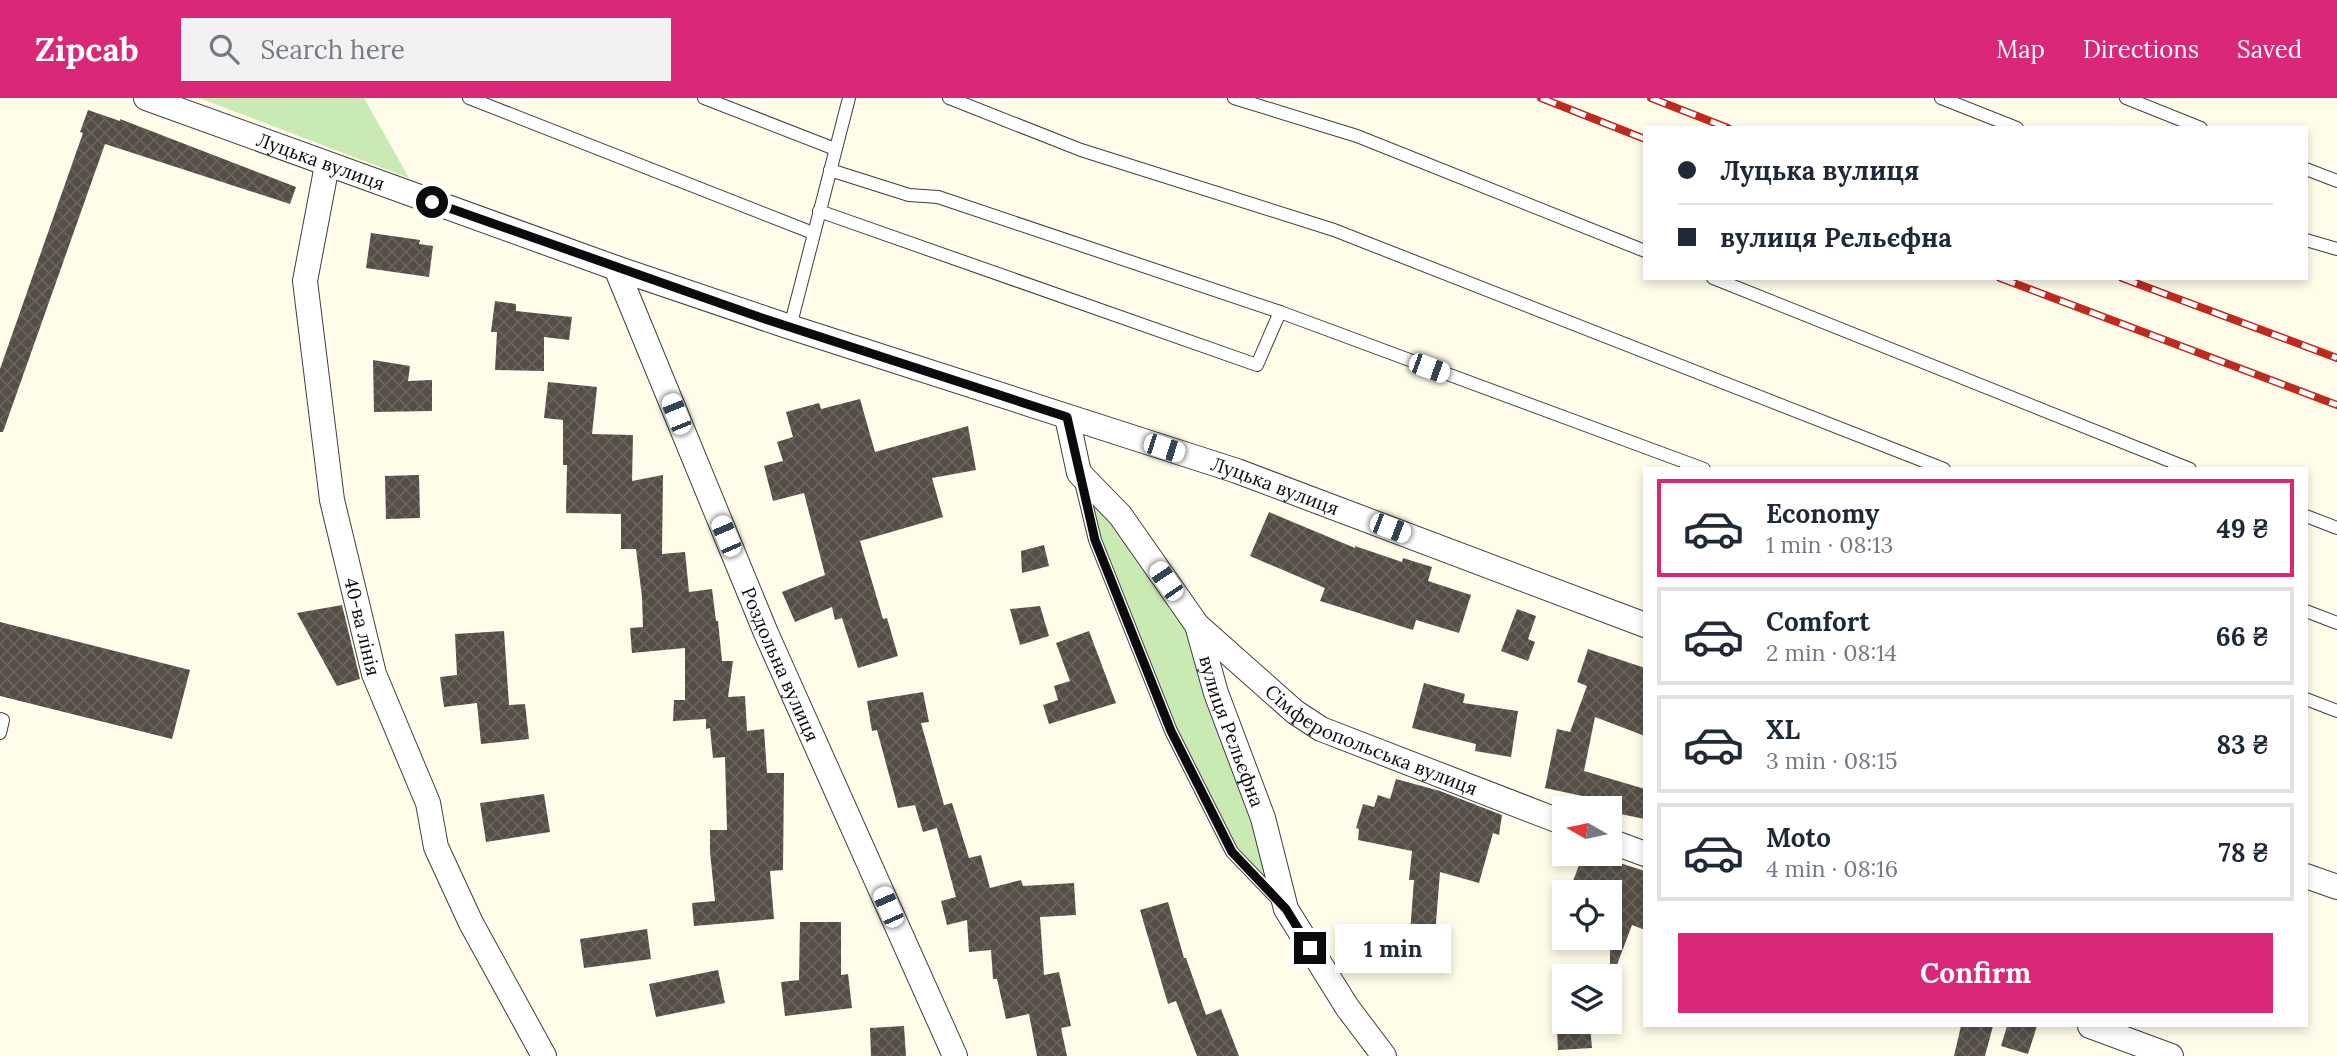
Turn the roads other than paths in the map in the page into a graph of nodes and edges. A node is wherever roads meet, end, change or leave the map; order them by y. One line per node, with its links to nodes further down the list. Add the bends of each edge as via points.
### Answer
1 (146, 98): 12 (street, Луцька вулиця)
2 (469, 98): 17 (lane)
3 (704, 98): 11 (lane)
4 (849, 98): 11 (lane)
5 (949, 98): 27 (lane, via 1081,150 1334,230)
6 (1234, 98): 20 (lane, via 1357,136)
7 (2126, 98): 10 (lane)
8 (1945, 99): 9 (lane)
9 (2012, 126)
10 (2196, 126)
11 (835, 149): 13 (lane)
12 (327, 165): 21 (street, Луцька вулиця); 47 (street, 40-ва лінія, via 305,281 332,500 374,674 428,803 436,847 471,923)
13 (830, 170): 16 (lane); 23 (lane, via 909,195 938,197)
14 (2308, 170): 15 (lane)
15 (2337, 181)
16 (819, 211): 17 (lane); 23 (lane, via 1257,365)
17 (813, 233): 24 (lane)
18 (2308, 241): 19 (lane)
19 (2337, 249)
20 (1643, 250)
21 (616, 268): 24 (street, Луцька вулиця); 48 (street, Роздольна вулиця, via 766,633)
22 (1718, 280): 28 (lane)
23 (1280, 312): 26 (lane)
24 (790, 327): 25 (street, Луцька вулиця)
25 (1067, 417): 29 (street); 34 (street, Луцька вулиця, via 1237,471)
26 (1698, 467)
27 (1939, 467)
28 (2185, 467)
29 (1079, 473): 35 (street, вулиця Рельєфна, via 1121,514); 45 (lane, via 1095,540 1171,731 1232,852)
30 (2308, 517): 31 (lane)
31 (2337, 528)
32 (2308, 612): 33 (lane)
33 (2337, 623)
34 (1643, 624)
35 (1197, 625): 40 (street, Сімферопольська вулиця, via 1295,712 1321,729); 45 (street, вулиця Рельєфна, via 1216,692 1263,818)
36 (2308, 700): 37 (lane)
37 (2337, 711)
38 (0, 719): 39 (lane)
39 (0, 733)
40 (1552, 818)
41 (1622, 845): 42 (street)
42 (1643, 853)
43 (2308, 877): 44 (street)
44 (2337, 887)
45 (1286, 909): 49 (street, вулиця Рельєфна, via 1347,1007)
46 (2093, 1027): 50 (street)
47 (544, 1056)
48 (955, 1056)
49 (1384, 1056)
50 (2171, 1056)

